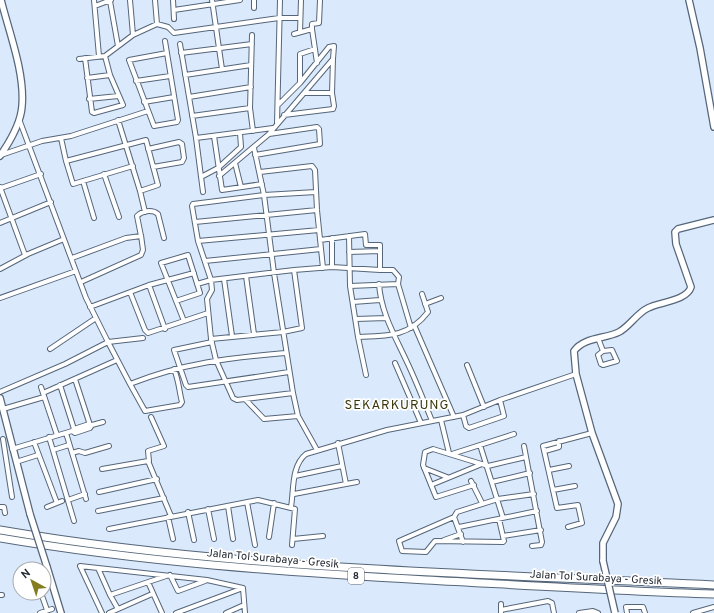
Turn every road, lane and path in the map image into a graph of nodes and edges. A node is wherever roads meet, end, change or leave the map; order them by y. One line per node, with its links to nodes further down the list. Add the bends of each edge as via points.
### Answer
1 (1, 0): 63 (main road, via 13,40 20,81 22,105)
2 (94, 0): 15 (street)
3 (111, 0): 13 (street); 31 (street)
4 (130, 0): 25 (street)
5 (155, 0): 21 (street)
6 (173, 0): 17 (street)
7 (240, 0): 14 (street)
8 (254, 0): 16 (street)
9 (280, 0): 18 (street)
10 (301, 0): 19 (street)
11 (320, 0): 23 (street, via 320,21 312,24)
12 (689, 0): 66 (main road)
13 (102, 2): 15 (street)
14 (212, 2): 17 (street); 22 (street)
15 (95, 6): 36 (street)
16 (254, 8)
17 (174, 10): 20 (street)
18 (279, 18): 19 (street); 22 (street); 58 (street)
19 (300, 18): 24 (street)
20 (174, 19)
21 (157, 24): 22 (street, via 168,27 174,33); 25 (street)
22 (216, 26): 32 (street)
23 (312, 29): 24 (street); 33 (street)
24 (300, 32): 26 (street)
25 (133, 34): 31 (street)
26 (294, 34)
27 (252, 35): 30 (street)
28 (165, 41): 34 (street)
29 (180, 44): 35 (street)
30 (252, 44): 32 (street); 42 (street)
31 (118, 46): 37 (street)
32 (219, 48): 35 (street); 43 (street)
33 (315, 49): 41 (street); 49 (street, via 300,54)
34 (167, 53): 46 (street); 48 (street, via 129,60)
35 (181, 53): 45 (street)
36 (99, 56): 37 (street); 38 (street)
37 (106, 56): 44 (street)
38 (85, 58): 39 (street); 47 (street)
39 (79, 59)
40 (333, 59): 41 (street, via 335,48 329,46); 51 (street); 52 (street)
41 (317, 63): 49 (street)
42 (251, 65): 43 (street); 50 (street)
43 (222, 69): 45 (street)
44 (110, 75): 47 (street); 53 (street)
45 (185, 75): 55 (street)
46 (170, 76): 48 (street); 54 (street)
47 (87, 78): 56 (street)
48 (136, 81): 57 (street)
49 (300, 82): 58 (street)
50 (251, 87): 55 (street); 59 (street)
51 (304, 93): 52 (street); 61 (street)
52 (332, 93): 61 (street, via 333,109)
53 (118, 96): 56 (street); 56 (street, via 122,106 94,113)
54 (174, 97): 57 (street); 60 (street, via 178,120 176,122 154,126)
55 (189, 97): 62 (street)
56 (89, 99)
57 (144, 102): 60 (street)
58 (278, 105): 65 (street)
59 (250, 108): 62 (street); 68 (street)
60 (148, 111): 64 (street)
61 (284, 115): 65 (street)
62 (192, 116): 73 (street)
63 (19, 119): 75 (street); 79 (main road)
64 (118, 120): 72 (street); 74 (street)
65 (277, 124): 67 (street)
66 (714, 127)
67 (273, 128): 68 (street); 70 (street)
68 (253, 131): 69 (street)
69 (240, 133): 71 (street); 84 (street, via 241,146)
70 (269, 134): 76 (street); 78 (street, via 317,127 320,144)
71 (214, 136): 73 (street); 84 (street)
72 (61, 138): 75 (street); 80 (street)
73 (196, 138): 89 (street)
74 (126, 144): 77 (street, via 144,140); 80 (street); 82 (street)
75 (29, 145): 79 (street); 86 (street)
76 (254, 148): 78 (street); 81 (street)
77 (148, 149): 83 (street); 83 (street, via 179,142 182,144 182,162)
78 (255, 155): 85 (street)
79 (1, 156)
80 (66, 161): 90 (street, via 72,182)
81 (235, 163): 88 (street); 92 (street)
82 (132, 166): 87 (street); 94 (street)
83 (153, 167): 94 (street, via 158,185)
84 (218, 168): 88 (street); 89 (street)
85 (260, 172): 91 (street); 96 (street, via 312,166 316,175)
86 (41, 174): 93 (street); 99 (street)
87 (104, 174): 90 (street); 103 (street)
88 (219, 176): 92 (street, via 222,190)
89 (201, 177): 95 (street)
90 (83, 181): 104 (street)
91 (262, 184): 92 (street); 97 (street)
92 (241, 187)
93 (0, 188): 98 (street)
94 (140, 191): 101 (street)
95 (203, 192)
96 (316, 192): 97 (street); 100 (street)
97 (264, 195): 102 (street); 107 (street, via 193,204)
98 (2, 196): 105 (street)
99 (51, 202): 105 (street); 115 (street)
100 (317, 210): 102 (street); 109 (street)
101 (145, 212): 111 (street, via 137,216); 113 (street, via 158,214)
102 (267, 214): 107 (street); 110 (street)
103 (120, 217)
104 (94, 218)
105 (12, 219): 108 (street); 122 (street)
106 (714, 220): 166 (main road, via 675,232 690,291 637,314 619,332)
107 (195, 222): 117 (street)
108 (0, 224)
109 (319, 230): 110 (street); 116 (street)
110 (270, 234): 117 (street); 121 (street)
111 (141, 235): 123 (street); 138 (street, via 141,255)
112 (349, 236): 114 (street); 119 (street, via 365,234 366,245 378,245); 120 (street)
113 (164, 238)
114 (332, 238): 116 (street); 126 (street)
115 (64, 239): 122 (street); 123 (street)
116 (320, 240): 118 (street)
117 (198, 242): 124 (street)
118 (321, 249): 121 (street); 125 (street)
119 (380, 251): 120 (street); 130 (street)
120 (349, 252): 127 (street)
121 (271, 253): 124 (street); 133 (street)
122 (25, 255): 128 (street)
123 (72, 258): 131 (street)
124 (205, 261): 137 (street)
125 (323, 268): 126 (street); 129 (street)
126 (332, 268): 127 (street)
127 (350, 268): 130 (street); 143 (street)
128 (0, 269)
129 (294, 270): 133 (street); 160 (street, via 303,326 300,329)
130 (380, 270): 141 (street, via 393,270 399,277)
131 (76, 271): 138 (street); 146 (street)
132 (194, 273): 136 (street); 136 (street, via 189,256 186,255 161,263); 139 (street)
133 (274, 273): 134 (street); 160 (street)
134 (246, 276): 135 (street); 161 (street)
135 (224, 279): 137 (street); 163 (street)
136 (168, 280): 142 (street); 149 (street)
137 (211, 280): 139 (street); 153 (street, via 212,290 207,299)
138 (80, 282): 152 (street)
139 (197, 284): 149 (street, via 199,294)
140 (379, 284): 141 (street); 143 (street); 148 (street)
141 (398, 284): 158 (street)
142 (149, 285): 144 (street); 159 (street)
143 (350, 286): 150 (street)
144 (130, 292): 152 (street); 159 (street, via 146,332)
145 (422, 294): 151 (street)
146 (0, 298)
147 (441, 298): 151 (street)
148 (380, 300): 150 (street); 155 (street)
149 (176, 301): 157 (street)
150 (353, 302): 156 (street)
151 (425, 304): 158 (street, via 428,312)
152 (90, 306): 154 (street)
153 (208, 313): 157 (street); 167 (street)
154 (96, 318): 168 (street); 169 (street)
155 (386, 318): 156 (street); 162 (street)
156 (356, 319): 164 (street)
157 (184, 321): 159 (street)
158 (413, 327): 162 (street); 197 (street)
159 (165, 329)
160 (283, 332): 161 (street); 171 (street)
161 (254, 334): 163 (street)
162 (394, 335): 164 (street); 199 (street)
163 (232, 336): 167 (street)
164 (358, 337): 180 (street)
165 (143, 338): 168 (street)
166 (598, 338): 170 (street); 179 (main road, via 580,345 574,351)
167 (211, 340): 173 (street); 176 (street, via 174,350)
168 (108, 342): 172 (street); 186 (street)
169 (50, 349)
170 (603, 351): 170 (street, via 612,350 617,361 602,366 598,355)
171 (285, 353): 173 (street); 178 (street)
172 (117, 360): 181 (street); 183 (street)
173 (216, 360): 176 (street); 182 (street)
174 (395, 363): 202 (street)
175 (467, 364): 192 (street)
176 (179, 367): 177 (street); 182 (street, via 188,387)
177 (174, 369): 183 (street); 183 (street, via 180,383 180,405 145,411)
178 (289, 372): 182 (street); 187 (street)
179 (576, 374): 191 (street); 206 (main road)
180 (366, 375)
181 (75, 379): 184 (street); 203 (street)
182 (225, 382): 190 (street, via 233,398)
183 (130, 384)
184 (60, 386): 188 (street); 204 (street)
185 (41, 387): 188 (street)
186 (0, 392)
187 (293, 393): 190 (street); 195 (street)
188 (44, 395): 193 (street); 208 (street)
189 (0, 398): 193 (main road)
190 (245, 399): 195 (street, via 264,419)
191 (500, 400): 192 (street); 194 (street, via 504,416 469,428)
192 (484, 407): 194 (street)
193 (2, 409): 201 (main road)
194 (463, 415): 197 (street)
195 (298, 416): 220 (street)
196 (151, 417): 226 (street, via 164,446 148,451)
197 (454, 417): 198 (street)
198 (441, 420): 199 (street); 222 (street)
199 (432, 421): 202 (street)
200 (103, 422): 203 (street)
201 (3, 423): 210 (main road)
202 (421, 423): 213 (street)
203 (91, 425): 204 (street)
204 (73, 430): 205 (street)
205 (66, 433): 208 (street); 215 (street)
206 (592, 433): 234 (street, via 559,440 559,447 545,451); 319 (main road, bridge, via 618,504 616,517 604,543 603,561)
207 (514, 434): 214 (street)
208 (57, 435): 209 (street)
209 (49, 437): 212 (street); 219 (street)
210 (10, 438): 211 (street); 218 (main road)
211 (1, 440): 250 (street)
212 (34, 442): 218 (street); 223 (street)
213 (338, 443): 220 (street); 229 (street)
214 (480, 445): 222 (street); 230 (street)
215 (69, 446): 219 (street); 221 (street)
216 (109, 446): 221 (street, via 85,453)
217 (524, 446): 224 (street)
218 (12, 449): 227 (main road)
219 (53, 450): 252 (street)
220 (317, 450): 237 (street, via 300,458)
221 (72, 453): 247 (street)
222 (450, 454): 225 (street); 232 (street, via 428,450 422,461)
223 (38, 455): 227 (street); 257 (street)
224 (526, 457): 230 (street); 236 (street)
225 (470, 460): 228 (street); 235 (street)
226 (149, 461): 233 (street); 239 (street)
227 (16, 462): 309 (main road, bridge)
228 (482, 464): 230 (street); 235 (street)
229 (342, 466): 237 (street); 242 (street)
230 (488, 466): 241 (street)
231 (569, 466): 234 (street)
232 (424, 468): 238 (street); 243 (street)
233 (102, 469)
234 (549, 470): 245 (street)
235 (467, 471): 238 (street)
236 (530, 473): 241 (street); 249 (street)
237 (295, 476): 248 (street)
238 (447, 477): 243 (street)
239 (157, 479): 246 (street); 251 (street)
240 (357, 482): 242 (street)
241 (492, 482): 254 (street)
242 (346, 484): 248 (street)
243 (431, 485): 259 (street, via 438,498 472,483)
244 (575, 486): 245 (street)
245 (553, 490): 274 (street, via 558,509 578,505 582,523)
246 (99, 492)
247 (84, 494): 252 (street); 253 (street)
248 (294, 494): 261 (street)
249 (534, 494): 254 (street); 266 (street)
250 (12, 497)
251 (164, 498): 265 (street); 269 (street)
252 (68, 500): 272 (street)
253 (86, 500)
254 (498, 500): 259 (street); 271 (street)
255 (62, 501): 257 (street)
256 (247, 502): 258 (street, via 258,500); 260 (street); 290 (street)
257 (57, 503): 263 (street)
258 (274, 503): 261 (street); 281 (street)
259 (482, 504): 270 (street, via 460,510)
260 (228, 506): 264 (street); 285 (street)
261 (291, 506): 286 (street, via 295,510)
262 (0, 507): 268 (street, via 4,507)
263 (47, 507)
264 (208, 509): 267 (street); 284 (street)
265 (98, 511)
266 (537, 511): 271 (street); 277 (street)
267 (188, 512): 269 (street); 287 (street)
268 (5, 513)
269 (170, 516): 275 (street); 283 (street)
270 (454, 517): 273 (street); 288 (street, via 398,543 403,552 426,552 434,542)
271 (501, 518): 273 (street); 280 (street)
272 (74, 521)
273 (459, 527): 278 (street)
274 (568, 527)
275 (109, 529)
276 (0, 530): 297 (highway, Jalan Tol Surabaya - Gresik / 8, via 119,547 300,564)
277 (540, 530): 280 (street); 292 (street, via 542,543)
278 (461, 534): 288 (street); 289 (street)
279 (323, 536): 286 (street)
280 (503, 536): 289 (street, via 503,542)
281 (269, 537)
282 (0, 538): 300 (highway, Jalan Tol Surabaya - Gresik / 8, via 153,560 300,572)
283 (173, 539)
284 (214, 539)
285 (233, 539)
286 (293, 539): 291 (street)
287 (194, 540)
288 (443, 541): 289 (street)
289 (462, 542)
290 (255, 545)
291 (292, 545)
292 (532, 546)
293 (98, 568): 294 (street); 301 (street); 310 (street, via 80,567)
294 (169, 575): 295 (street); 295 (street, via 178,591); 296 (street)
295 (207, 580): 298 (street)
296 (148, 582): 299 (street); 301 (street)
297 (714, 585)
298 (243, 588): 304 (street); 313 (street)
299 (152, 594): 306 (street); 312 (street)
300 (714, 594)
301 (110, 596): 306 (street)
302 (45, 601): 308 (street, via 50,610)
303 (501, 604): 307 (street)
304 (244, 605): 314 (street); 315 (street)
305 (714, 607): 322 (street)
306 (118, 609): 311 (street)
307 (501, 612): 316 (street, via 548,601 552,603)
308 (40, 613)
309 (61, 613)
310 (102, 613)
311 (109, 613)
312 (162, 613)
313 (176, 613)
314 (226, 613)
315 (245, 613)
316 (554, 613)
317 (579, 613): 318 (street)
318 (598, 613)
319 (615, 613)
320 (627, 613): 321 (street, via 626,607 644,607)
321 (645, 613)
322 (692, 613)

